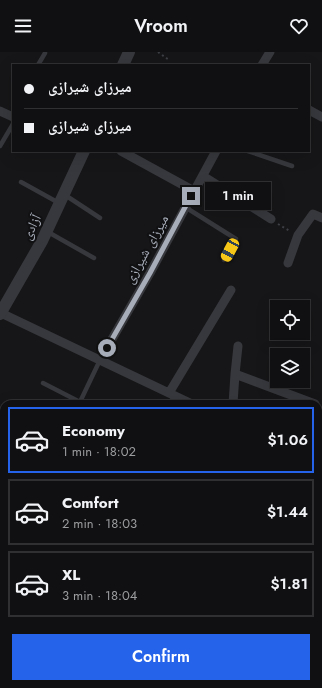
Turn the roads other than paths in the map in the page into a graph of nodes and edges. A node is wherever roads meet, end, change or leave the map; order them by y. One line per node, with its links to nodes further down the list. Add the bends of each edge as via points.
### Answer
1 (130, 52): 5 (street)
2 (270, 52): 6 (street)
3 (45, 53): 4 (lane)
4 (39, 64)
5 (124, 64)
6 (263, 64)
7 (0, 111): 9 (street)
8 (310, 111): 10 (street)
9 (12, 117): 11 (lane)
10 (322, 117)
11 (0, 146)
12 (82, 152): 20 (street, آزادی)
13 (123, 152): 19 (street)
14 (215, 152): 17 (street, میرزای شیرازی)
15 (251, 152): 16 (lane)
16 (292, 166)
17 (203, 176): 19 (street, میرزای شیرازی); 24 (street)
18 (21, 182): 20 (lane)
19 (194, 191): 21 (street, میرزای شیرازی)
20 (61, 199): 22 (lane); 25 (street, آزادی)
21 (185, 207): 27 (lane, via 236,239); 32 (street, میرزای شیرازی)
22 (100, 218)
23 (322, 218): 28 (street, via 313,214 298,235)
24 (270, 219)
25 (46, 231): 26 (lane); 30 (street, آزادی)
26 (94, 258)
27 (224, 260)
28 (288, 263)
29 (231, 290): 35 (street)
30 (2, 309): 32 (street)
31 (238, 346): 33 (street)
32 (100, 360): 35 (street); 37 (lane)
33 (235, 374): 40 (street); 41 (street)
34 (43, 383): 36 (lane)
35 (172, 394): 38 (lane); 39 (street)
36 (74, 400)
37 (80, 400)
38 (171, 400)
39 (184, 400)
40 (233, 400)
41 (304, 400)

